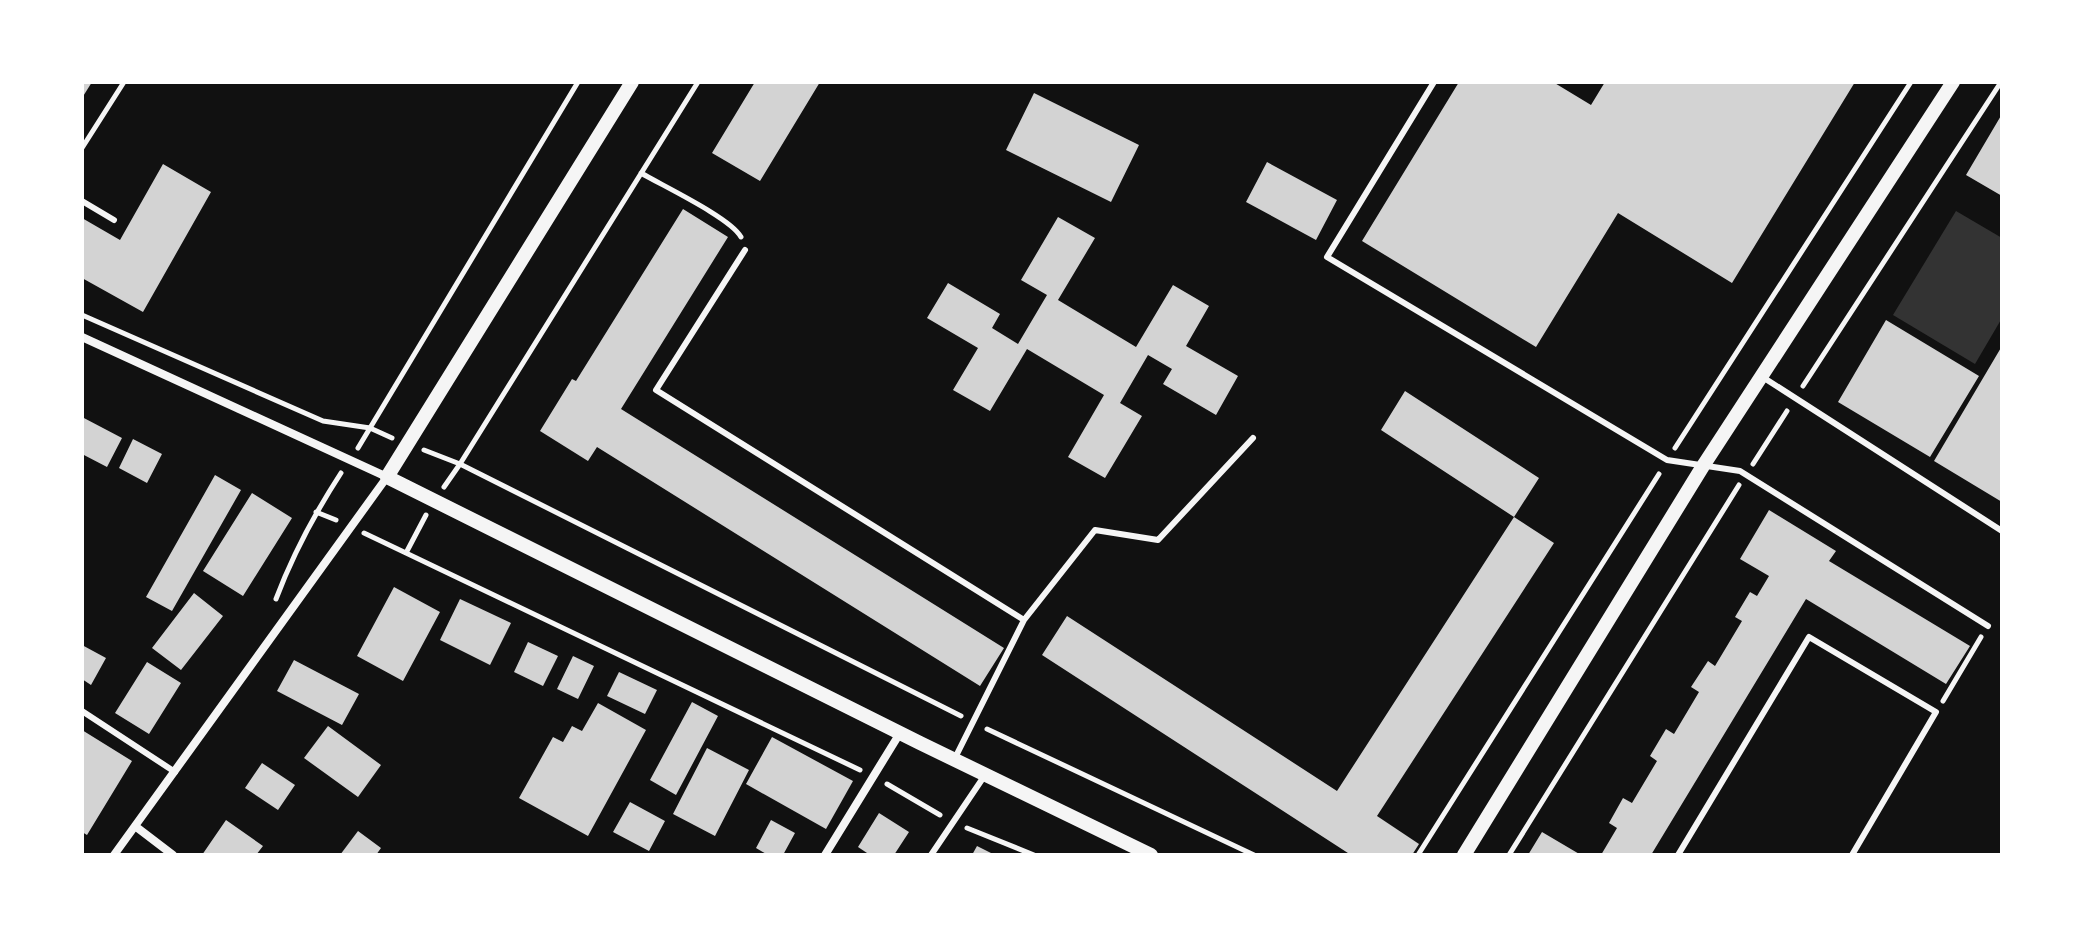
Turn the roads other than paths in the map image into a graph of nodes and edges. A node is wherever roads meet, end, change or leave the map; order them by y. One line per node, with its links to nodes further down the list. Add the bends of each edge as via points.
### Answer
1 (632, 82): 11 (street)
2 (1434, 82): 10 (lane, via 1327,257 1667,460)
3 (1953, 82): 8 (street)
4 (82, 201): 5 (lane)
5 (114, 220)
6 (745, 250): 13 (lane, via 656,390)
7 (82, 337): 11 (street)
8 (1761, 376): 10 (street); 12 (lane)
9 (1253, 438): 13 (lane, via 1158,540 1095,530)
10 (1703, 466): 14 (lane, via 1740,471); 26 (street)
11 (387, 477): 16 (street); 18 (street)
12 (2002, 531)
13 (1024, 620): 17 (lane)
14 (1988, 626)
15 (82, 711): 18 (lane)
16 (900, 733): 17 (street); 23 (street)
17 (955, 760): 19 (street)
18 (175, 772): 20 (street)
19 (986, 775): 24 (lane); 25 (street)
20 (135, 826): 21 (street); 22 (street)
21 (114, 855)
22 (173, 855)
23 (825, 855)
24 (931, 855)
25 (1151, 855)
26 (1464, 855)
27 (1678, 855): 28 (lane, via 1809,637 1936,712)
28 (1852, 855)

